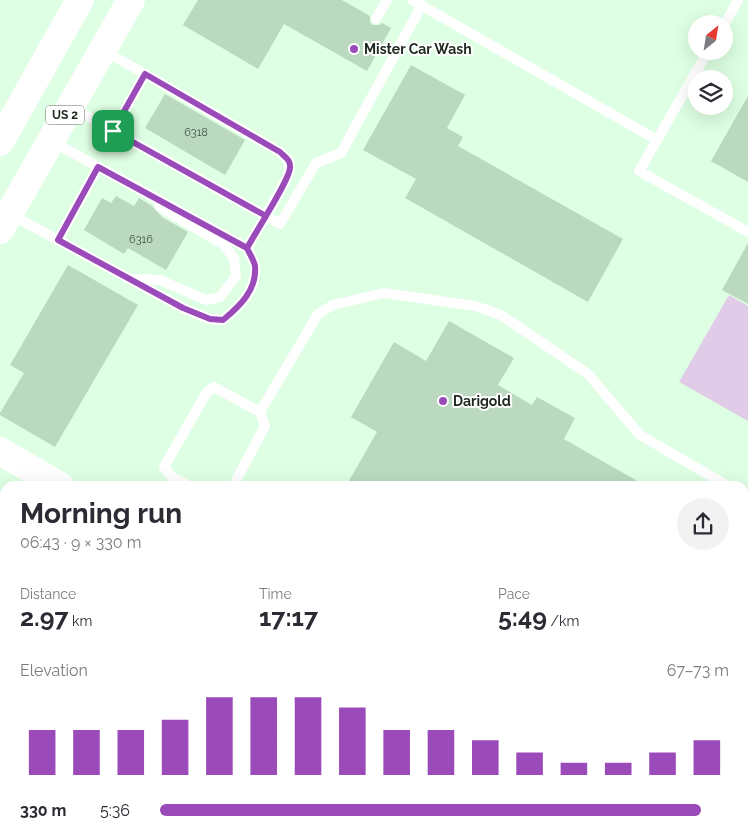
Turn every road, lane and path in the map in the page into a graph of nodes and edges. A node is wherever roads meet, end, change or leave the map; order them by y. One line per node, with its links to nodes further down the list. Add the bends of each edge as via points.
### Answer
1 (80, 0): 16 (main road)
2 (131, 0): 9 (main road, US 2)
3 (387, 0): 8 (lane)
4 (412, 0): 6 (lane)
5 (738, 0): 7 (lane)
6 (422, 5): 14 (lane); 19 (lane, via 341,153 316,163 280,224)
7 (730, 15)
8 (376, 19)
9 (102, 50): 11 (lane); 12 (main road, US 2)
10 (703, 60): 14 (lane)
11 (145, 74): 13 (lane); 19 (lane, via 289,160 288,176)
12 (70, 107): 13 (lane); 15 (main road, US 2)
13 (113, 131): 19 (lane)
14 (657, 140): 21 (lane, via 639,171)
15 (50, 141): 17 (lane); 20 (main road, US 2)
16 (0, 142)
17 (98, 167): 18 (lane); 22 (lane)
18 (143, 191): 23 (lane); 24 (lane, via 166,211 223,244 234,258 236,276 220,298 206,300 160,280)
19 (266, 216): 23 (lane)
20 (5, 222): 22 (lane)
21 (748, 232)
22 (58, 240): 24 (lane)
23 (247, 248): 24 (lane, via 255,264 253,287 238,308 223,320 210,319 183,308)
24 (129, 279)
25 (260, 412): 28 (lane, via 214,387 207,392 164,467); 29 (lane, via 265,426); 30 (lane, via 318,314 333,305 384,293 409,295 475,306 501,315 588,374 640,435)
26 (0, 451): 27 (main road)
27 (51, 481)
28 (180, 481)
29 (236, 481)
30 (719, 481)

